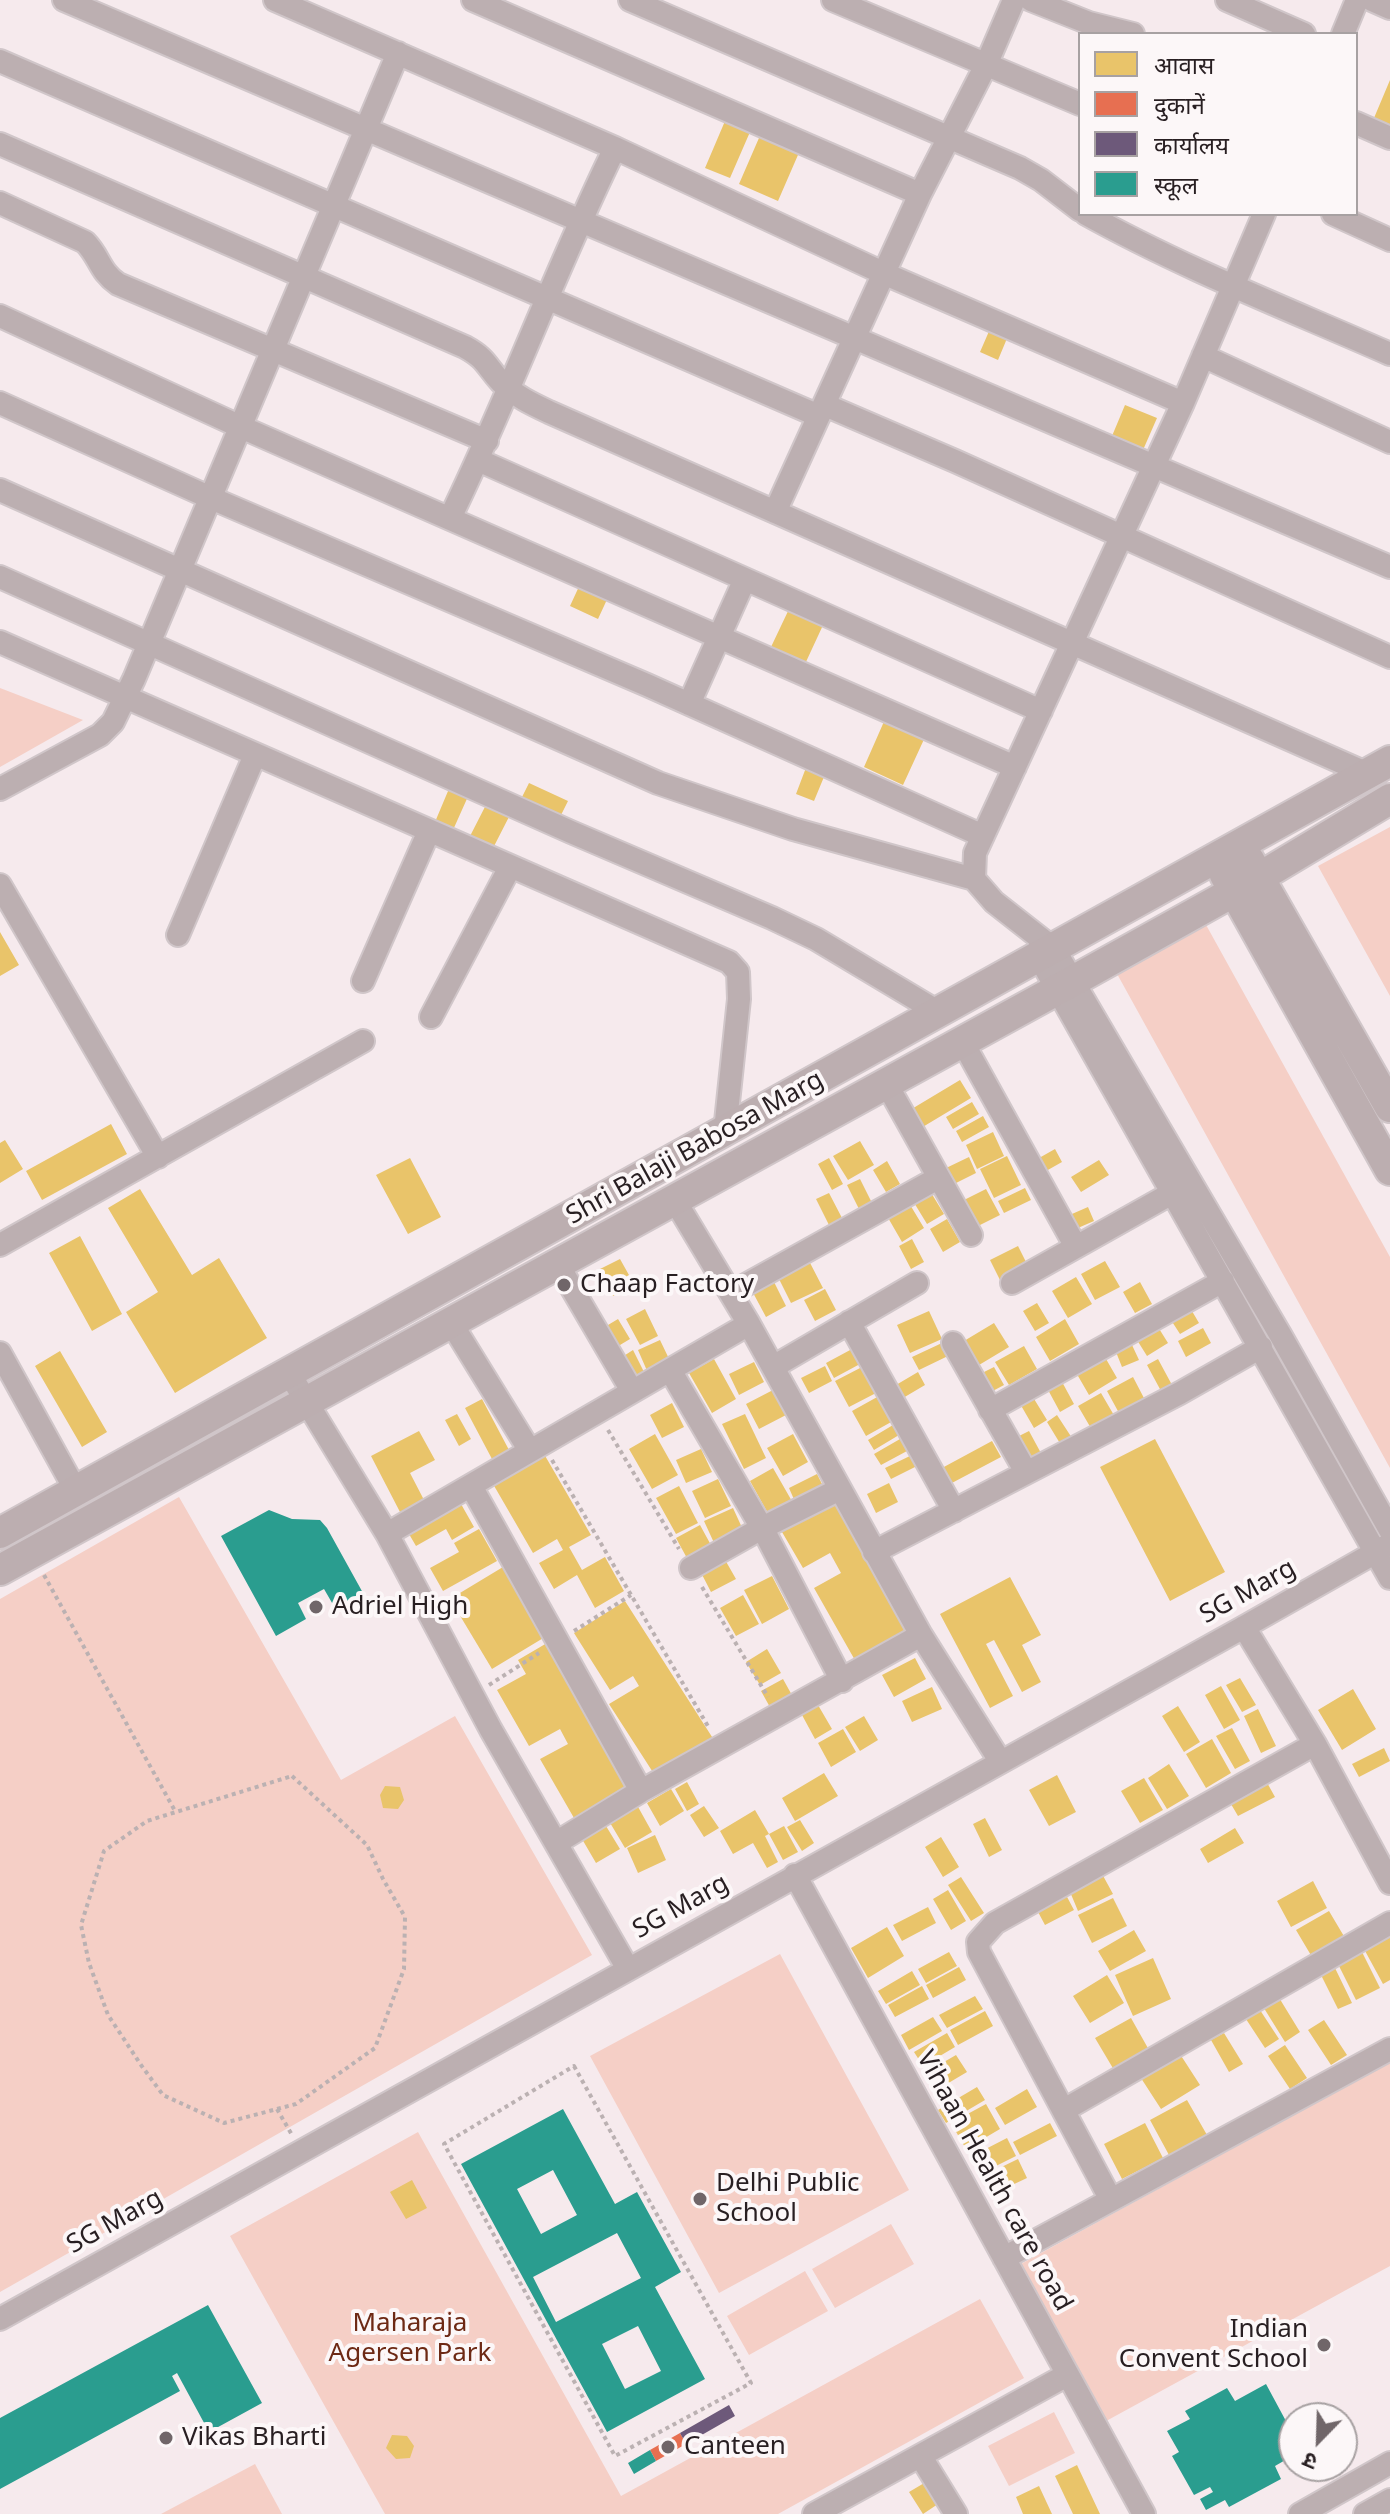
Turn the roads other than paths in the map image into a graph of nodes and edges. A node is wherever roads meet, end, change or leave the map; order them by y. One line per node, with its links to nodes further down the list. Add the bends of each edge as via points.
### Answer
1 (64, 0): 20 (street)
2 (275, 0): 15 (street)
3 (473, 0): 25 (street)
4 (630, 0): 21 (street)
5 (833, 0): 17 (street)
6 (1014, 0): 17 (street)
7 (1031, 0): 12 (street)
8 (1227, 0): 13 (street)
9 (1357, 0): 14 (street)
10 (1372, 0): 11 (street)
11 (1390, 8)
12 (1125, 32)
13 (1299, 32)
14 (1344, 32)
15 (398, 53): 20 (street); 24 (street)
16 (0, 61): 27 (street)
17 (986, 65): 18 (street); 21 (street)
18 (1078, 103)
19 (1358, 124): 22 (street)
20 (367, 129): 27 (street); 32 (street)
21 (947, 138): 25 (street); 28 (street, via 1020,168)
22 (1390, 138)
23 (0, 144): 35 (street)
24 (615, 148): 32 (street); 34 (street)
25 (920, 194): 34 (street)
26 (0, 203): 40 (street, via 85,242 100,268 118,284)
27 (334, 206): 35 (street); 37 (street)
28 (1078, 208)
29 (1089, 216): 36 (street)
30 (1263, 216): 36 (street)
31 (1337, 216): 33 (street)
32 (580, 219): 37 (street); 39 (street)
33 (1390, 240)
34 (883, 273): 39 (street); 45 (street)
35 (305, 278): 40 (street); 43 (street, via 465,347 483,357)
36 (1232, 284): 41 (street); 42 (street)
37 (546, 297): 43 (street); 46 (street)
38 (0, 316): 47 (street)
39 (854, 339): 46 (street); 50 (street)
40 (272, 351): 47 (street); 49 (street)
41 (1390, 354)
42 (1203, 356): 45 (street); 48 (street)
43 (509, 389): 49 (street); 53 (street, via 523,400)
44 (0, 403): 52 (street)
45 (1183, 403): 50 (street)
46 (822, 411): 53 (street); 55 (street)
47 (241, 427): 52 (street); 54 (street)
48 (1390, 442)
49 (482, 450): 54 (street); 59 (street)
50 (1154, 464): 55 (street); 56 (street)
51 (0, 490): 57 (street)
52 (211, 498): 57 (street); 66 (street)
53 (775, 512): 62 (street)
54 (450, 518): 60 (street)
55 (1121, 535): 62 (street); 64 (street)
56 (1390, 567)
57 (180, 571): 63 (street); 77 (street, via 658,783 793,829)
58 (0, 577): 63 (street)
59 (745, 579): 60 (street); 67 (street)
60 (720, 637): 66 (street); 69 (street)
61 (0, 642): 65 (street)
62 (1072, 643): 67 (street); 70 (street)
63 (148, 645): 65 (street); 84 (street, via 772,918)
64 (1390, 657)
65 (125, 698): 68 (street); 71 (street, via 100,735)
66 (689, 704): 74 (street)
67 (1041, 711): 69 (street)
68 (255, 755): 73 (street); 80 (street)
69 (1015, 767): 74 (street)
70 (1379, 768): 75 (street, Shri Balaji Babosa Marg)
71 (0, 789)
72 (1390, 799): 78 (street, Shri Balaji Babosa Marg)
73 (429, 831): 76 (street); 82 (street)
74 (983, 836): 77 (street, via 975,853)
75 (1228, 852): 78 (street); 81 (street, Shri Balaji Babosa Marg)
76 (510, 867): 85 (street); 90 (street, via 729,962 738,972)
77 (974, 879): 81 (street)
78 (1247, 884): 83 (street, Shri Balaji Babosa Marg); 89 (street); 92 (street)
79 (0, 885): 91 (street)
80 (178, 935)
81 (1044, 948): 83 (street); 84 (street, Shri Balaji Babosa Marg)
82 (363, 981)
83 (1065, 985): 87 (street, Shri Balaji Babosa Marg); 94 (street); 123 (street, via 1281,1336)
84 (938, 1012): 90 (street, Shri Balaji Babosa Marg)
85 (431, 1017)
86 (363, 1041): 91 (street)
87 (962, 1041): 88 (street, Shri Balaji Babosa Marg); 98 (street)
88 (886, 1083): 93 (street); 95 (street, Shri Balaji Babosa Marg)
89 (1390, 1107)
90 (725, 1131): 112 (street, Shri Balaji Babosa Marg)
91 (158, 1157): 97 (street)
92 (1390, 1170)
93 (938, 1178): 96 (street); 103 (street)
94 (1174, 1192): 98 (street); 100 (street)
95 (674, 1199): 99 (street, Shri Balaji Babosa Marg); 103 (street)
96 (971, 1235)
97 (0, 1245)
98 (1076, 1247): 102 (street)
99 (557, 1263): 104 (street, Shri Balaji Babosa Marg); 113 (street)
100 (1223, 1281): 108 (street); 115 (street)
101 (917, 1283): 105 (street)
102 (1012, 1283)
103 (731, 1293): 106 (street)
104 (450, 1321): 114 (street, Shri Balaji Babosa Marg); 116 (street)
105 (849, 1322): 110 (street); 121 (street)
106 (749, 1324): 110 (street); 111 (street)
107 (953, 1343): 115 (street)
108 (1261, 1347): 117 (street); 126 (street)
109 (0, 1353): 120 (street)
110 (773, 1367): 119 (street)
111 (670, 1370): 113 (street); 122 (street)
112 (289, 1373): 114 (street); 120 (street, Shri Balaji Babosa Marg)
113 (632, 1391): 116 (street)
114 (306, 1401): 125 (street); 129 (street, Shri Balaji Babosa Marg)
115 (990, 1410): 117 (street)
116 (536, 1447): 118 (street)
117 (1026, 1472): 121 (street)
118 (471, 1486): 125 (street); 136 (street)
119 (840, 1489): 122 (street); 127 (street)
120 (76, 1491): 124 (street, Shri Balaji Babosa Marg)
121 (954, 1511): 127 (street)
122 (762, 1528): 128 (street); 133 (street)
123 (1390, 1530)
124 (0, 1533)
125 (387, 1534): 137 (street)
126 (1383, 1548): 130 (street); 131 (street, SG Marg)
127 (874, 1552): 132 (street)
128 (691, 1568)
129 (0, 1570)
130 (1390, 1578)
131 (1244, 1627): 134 (street); 135 (street, SG Marg)
132 (921, 1635): 133 (street); 135 (street)
133 (842, 1681): 136 (street)
134 (1315, 1744): 139 (street); 143 (street, via 984,1933 979,1952)
135 (1000, 1761): 138 (street, SG Marg)
136 (641, 1791): 137 (street)
137 (556, 1843): 141 (street)
138 (795, 1875): 141 (street, SG Marg); 145 (street, Vihaan Health care road)
139 (1390, 1883)
140 (1390, 1923): 143 (street)
141 (628, 1969): 146 (street, SG Marg)
142 (1390, 2049): 144 (street)
143 (1064, 2110): 144 (street)
144 (1111, 2200): 145 (street)
145 (1004, 2258): 147 (street, Vihaan Health care road)
146 (0, 2319)
147 (1067, 2375): 148 (street); 153 (street, Vihaan Health care road)
148 (921, 2457): 151 (street); 152 (street)
149 (1390, 2463): 154 (street)
150 (1390, 2500): 155 (street)
151 (814, 2514)
152 (956, 2514)
153 (1143, 2514)
154 (1300, 2514)
155 (1365, 2514)

